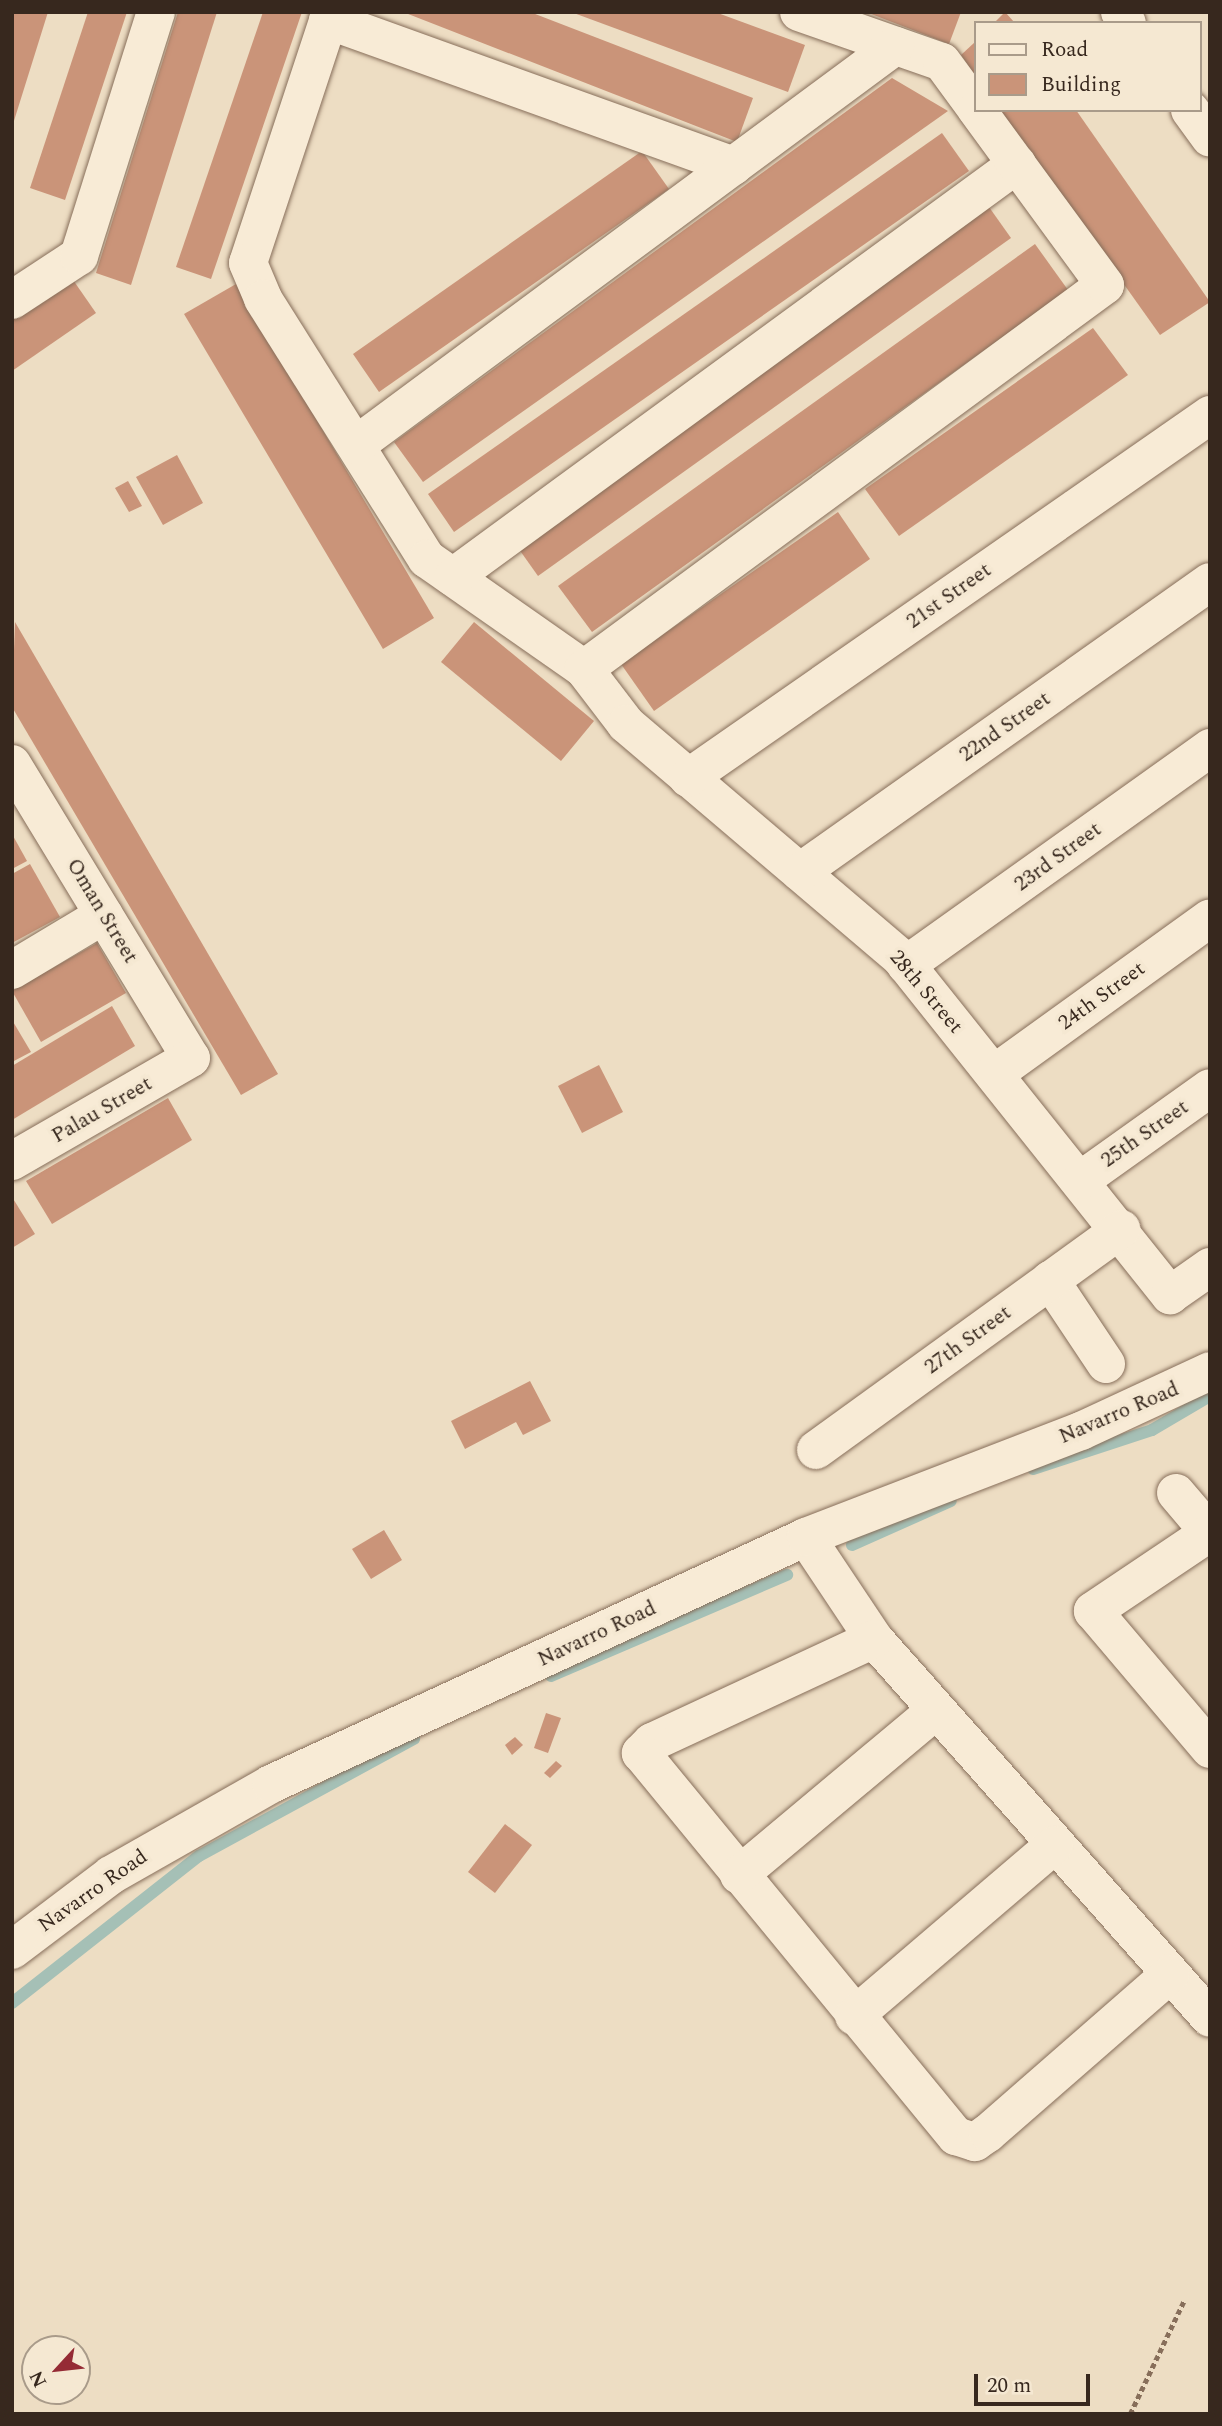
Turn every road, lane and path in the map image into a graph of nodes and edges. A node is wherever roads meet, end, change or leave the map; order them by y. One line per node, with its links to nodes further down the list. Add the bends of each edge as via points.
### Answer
1 (156, 12): 11 (street, via 79,256)
2 (799, 12): 4 (street)
3 (329, 16): 10 (street); 13 (street, 28th Street, via 248,263 263,299)
4 (895, 46): 5 (street, via 942,62); 10 (street)
5 (974, 106)
6 (978, 112): 9 (street)
7 (1191, 112): 8 (street)
8 (1210, 138)
9 (1017, 164): 14 (street); 16 (street, via 1105,285)
10 (734, 166): 13 (street)
11 (12, 300)
12 (1210, 415): 19 (street, 21st Street)
13 (356, 445): 14 (street, 28th Street, via 427,559)
14 (453, 577): 16 (street, 28th Street)
15 (1210, 582): 20 (street, 22nd Street)
16 (584, 668): 19 (street, 28th Street, via 625,724)
17 (1210, 748): 23 (street, 23rd Street)
18 (15, 774): 21 (street, Oman Street)
19 (688, 778): 20 (street, 28th Street)
20 (800, 872): 23 (street, 28th Street)
21 (104, 915): 24 (street); 25 (street, Oman Street)
22 (1210, 918): 26 (street, 24th Street)
23 (906, 965): 26 (street, 28th Street)
24 (12, 970)
25 (191, 1058): 28 (street, Palau Street)
26 (994, 1074): 29 (street, 28th Street)
27 (1210, 1088): 29 (street, 25th Street)
28 (12, 1161)
29 (1081, 1180): 30 (street, 28th Street)
30 (1121, 1229): 31 (street, 28th Street, via 1170,1295); 32 (street, 27th Street)
31 (1210, 1267)
32 (1050, 1280): 33 (street); 35 (street, 27th Street)
33 (1106, 1364)
34 (1210, 1371): 38 (street, Navarro Road, via 1081,1431)
35 (816, 1450)
36 (1176, 1493): 37 (street)
37 (1209, 1533): 41 (street, via 1093,1611)
38 (806, 1537): 39 (street); 44 (street, Navarro Road, via 271,1784 111,1875)
39 (874, 1639): 40 (street); 43 (street, via 644,1746 648,1765)
40 (935, 1711): 42 (street); 43 (street)
41 (1210, 1749)
42 (1054, 1845): 45 (street); 46 (street)
43 (739, 1875): 46 (street)
44 (12, 1950)
45 (1170, 1974): 46 (street, via 975,2142 957,2136); 47 (street)
46 (854, 2016)
47 (1210, 2018)
48 (1184, 2301): 49 (path)
49 (1130, 2414)

